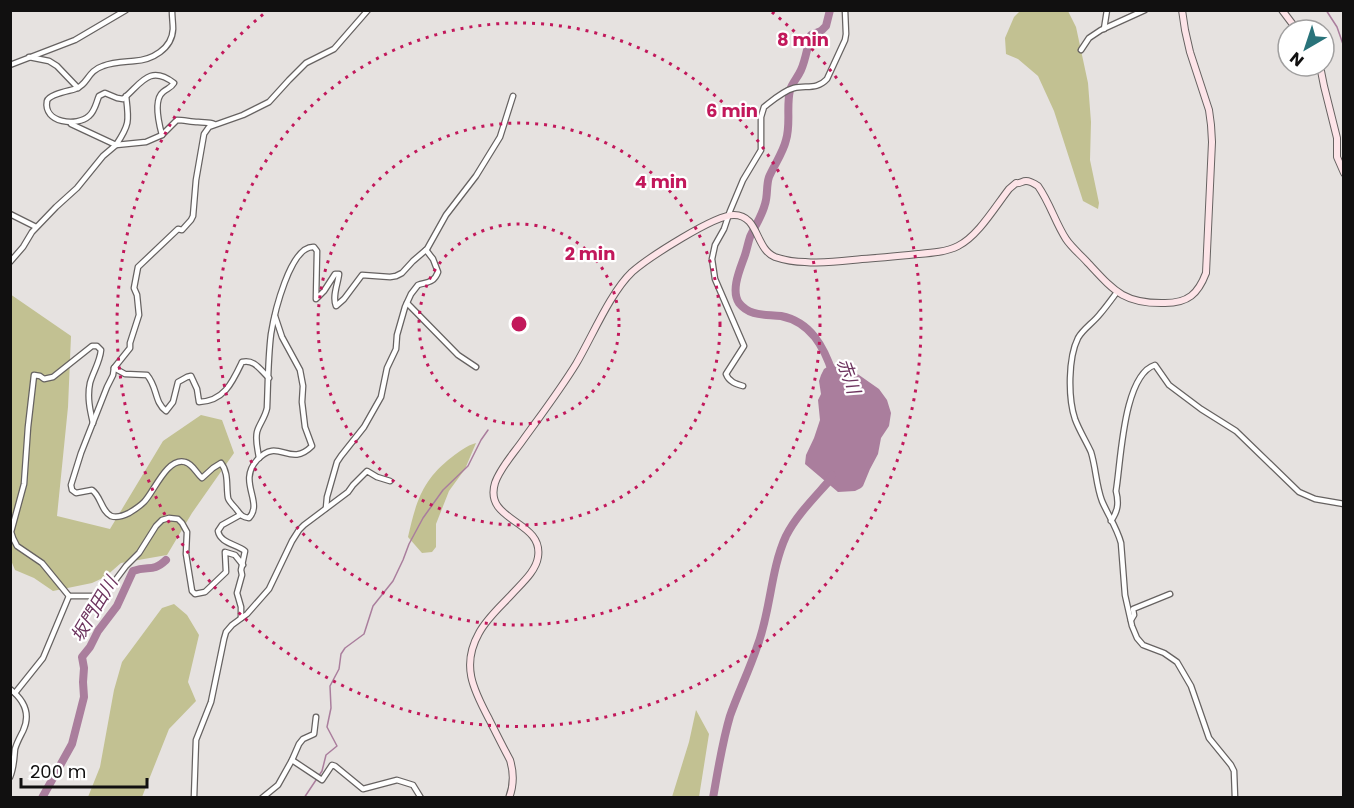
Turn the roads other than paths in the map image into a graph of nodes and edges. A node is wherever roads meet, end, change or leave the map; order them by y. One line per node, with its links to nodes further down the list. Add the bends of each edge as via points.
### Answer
1 (126, 10): 12 (street, via 75,40)
2 (172, 10): 15 (street, via 171,36 159,54 148,60 104,65 93,70)
3 (368, 10): 19 (street, via 334,49 306,63 269,102 243,116)
4 (845, 10): 24 (street, via 845,40 827,79 817,87 786,91 764,107 761,150)
5 (1107, 10): 10 (street)
6 (1130, 10): 9 (street)
7 (1144, 10): 9 (street)
8 (1182, 10): 28 (street, via 1211,125 1206,273 1202,285 1182,301 1139,302)
9 (1138, 14): 10 (street)
10 (1104, 29): 11 (street, via 1089,38)
11 (1081, 50)
12 (29, 57): 13 (street); 15 (street, via 50,61)
13 (10, 65)
14 (1322, 78): 22 (street, via 1336,129 1337,157)
15 (78, 88): 18 (street, via 47,100 50,113)
16 (126, 96): 18 (street, via 123,99 105,93 99,96 88,117); 20 (street, via 149,75 166,76 174,82 159,96); 21 (street, via 126,129)
17 (513, 96): 26 (street, via 500,137)
18 (67, 122): 21 (street)
19 (215, 124): 20 (street, via 177,120); 32 (street, via 204,134 191,220 138,267 134,288 139,305 137,325 130,348)
20 (162, 135): 21 (street, via 146,142)
21 (116, 146): 25 (street)
22 (1344, 173)
23 (10, 214): 25 (street)
24 (728, 216): 28 (street, via 747,220 769,253 792,261 817,263 936,252 969,239 1009,189 1026,181 1038,186 1066,239); 34 (street, via 712,259 715,279 744,346 726,374 731,382); 55 (street, via 664,249 628,277 575,366 495,482 494,497 501,511 534,537 539,550 532,571 484,625 470,656 475,691 510,760 513,784)
25 (36, 227): 27 (street)
26 (426, 250): 29 (street, via 438,272 432,282 418,285); 30 (street, via 396,276 362,276 336,306 339,274 316,299 317,251 310,246 296,259)
27 (10, 262)
28 (1117, 292): 41 (street, via 1080,335 1071,369 1075,420 1091,454 1098,491)
29 (407, 303): 31 (street, via 458,355); 39 (street, via 381,397 337,462)
30 (275, 316): 33 (street); 36 (street, via 300,370 305,427 312,446 295,456 276,449)
31 (476, 367)
32 (114, 368): 33 (street, via 124,374 147,375 153,382 159,406 166,411 173,402 178,382 187,377 191,376 199,402 221,396 242,362 254,362); 35 (street)
33 (269, 378): 36 (street, via 266,414 257,431)
34 (743, 386)
35 (93, 423): 40 (street, via 71,485 79,493 96,493 111,516 126,514 143,503 169,468 180,462 186,462 202,477 221,463 229,500); 44 (street, via 88,395 100,356 97,346 53,377 34,375 24,483 11,532 17,546 42,563)
36 (259, 458): 40 (street, via 250,473 254,513 249,518)
37 (390, 481): 39 (street, via 367,471)
38 (1344, 504): 41 (street, via 1299,492 1236,431 1169,385 1155,365 1148,368 1128,404 1116,491 1117,513)
39 (326, 508): 45 (street, via 299,530 269,589)
40 (240, 514): 42 (street, via 218,531 224,540 245,551)
41 (1112, 521): 46 (street, via 1121,543)
42 (243, 565): 44 (street, via 235,555 225,552 226,572 205,591 195,594 186,554 187,532 178,519 169,518 156,526 139,553 98,596); 45 (street, via 237,593)
43 (1170, 594): 46 (street, via 1133,609)
44 (69, 596): 48 (street, via 43,658)
45 (241, 618): 52 (street, via 226,632 211,702 196,740)
46 (1131, 620): 56 (street, via 1140,643 1177,662 1187,678 1209,738 1234,771)
47 (10, 688): 48 (street)
48 (15, 693): 51 (street, via 27,718)
49 (316, 717): 50 (street, via 314,734 298,744)
50 (292, 760): 53 (street, via 278,785); 54 (street, via 322,780 332,765 363,789 397,780 413,785)
51 (10, 777)
52 (194, 798)
53 (262, 798)
54 (421, 798)
55 (509, 798)
56 (1235, 798)

